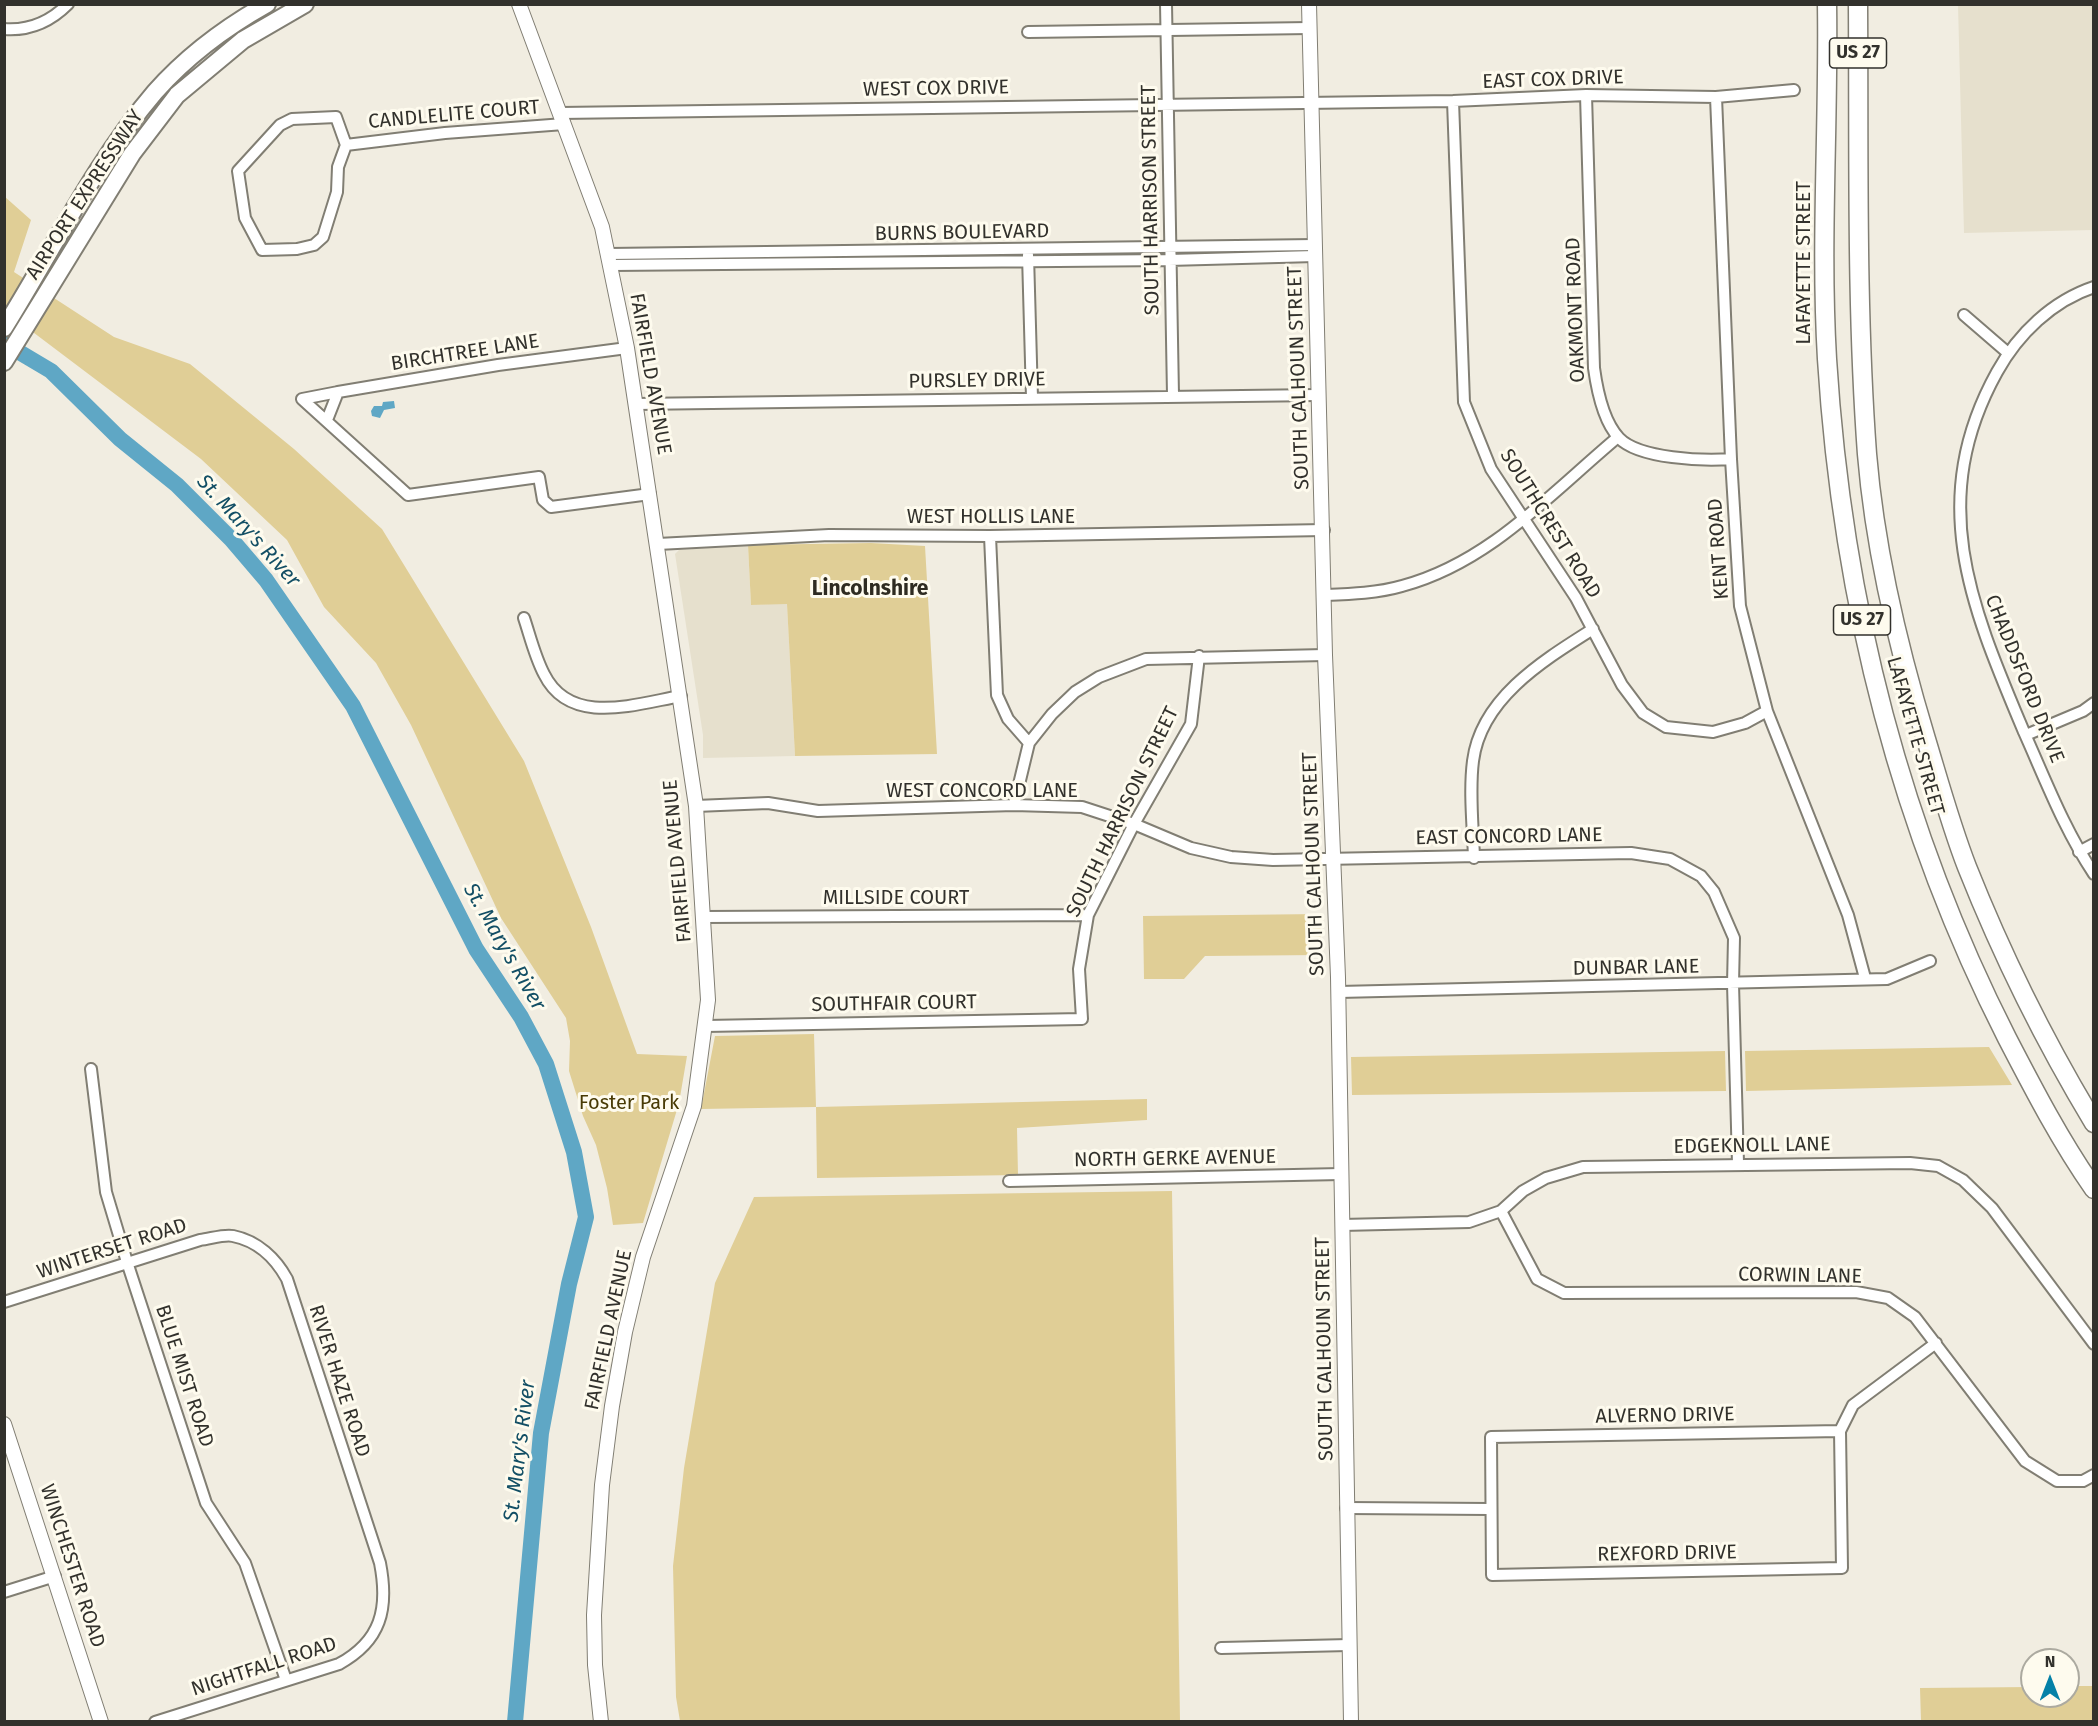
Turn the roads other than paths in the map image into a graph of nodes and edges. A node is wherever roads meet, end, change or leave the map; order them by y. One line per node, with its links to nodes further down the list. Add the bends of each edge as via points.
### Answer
1 (68, 4): 10 (street, via 33,27)
2 (267, 4): 29 (main road, AIRPORT EXPRESSWAY, via 238,20 156,91 103,165)
3 (305, 4): 32 (main road, AIRPORT EXPRESSWAY, via 243,40 177,94 132,154)
4 (519, 4): 19 (street, FAIRFIELD AVENUE)
5 (1166, 4): 11 (street, SOUTH HARRISON STREET)
6 (1309, 4): 9 (street, SOUTH CALHOUN STREET)
7 (1827, 4): 77 (highway, LAFAYETTE STREET / US 27, via 1825,242 1829,388 1845,529 1880,708 1934,877 1980,986 2037,1097)
8 (1858, 4): 73 (highway, LAFAYETTE STREET / US 27, via 1862,354 1868,456 1891,611 1914,700 1966,865 2012,971)
9 (1310, 28): 11 (street); 17 (street, SOUTH CALHOUN STREET)
10 (4, 29)
11 (1167, 30): 12 (street); 18 (street, SOUTH HARRISON STREET)
12 (1029, 32)
13 (1794, 90): 15 (street, EAST COX DRIVE)
14 (1586, 95): 15 (street, EAST COX DRIVE); 16 (street, EAST COX DRIVE); 39 (street, OAKMONT ROAD, via 1594,368 1598,391)
15 (1716, 97): 40 (street, KENT ROAD)
16 (1453, 101): 17 (street, EAST COX DRIVE); 42 (street, SOUTHCREST ROAD, via 1464,402 1491,470)
17 (1312, 103): 18 (street, WEST COX DRIVE); 23 (street, SOUTH CALHOUN STREET)
18 (1168, 104): 19 (street, WEST COX DRIVE); 21 (street, SOUTH HARRISON STREET)
19 (562, 118): 20 (street, CANDLELITE COURT); 24 (street, FAIRFIELD AVENUE, via 588,184)
20 (346, 145): 20 (street, CANDLELITE COURT, via 323,237 314,245 297,249 262,250 245,218 238,171 279,125 292,119 336,117)
21 (1169, 248): 22 (street, BURNS BOULEVARD); 23 (street, BURNS BOULEVARD); 25 (street, SOUTH HARRISON STREET)
22 (1028, 249): 24 (street, BURNS BOULEVARD); 26 (street)
23 (1315, 250): 25 (street, BURNS BOULEVARD); 34 (street, SOUTH CALHOUN STREET)
24 (610, 260): 26 (street, BURNS BOULEVARD); 30 (street, FAIRFIELD AVENUE)
25 (1170, 260): 26 (street, BURNS BOULEVARD); 35 (street, SOUTH HARRISON STREET)
26 (1028, 261): 36 (street)
27 (2094, 287): 31 (street, CHADDSFORD DRIVE, via 2045,314)
28 (1964, 315): 31 (street)
29 (4, 328)
30 (627, 348): 33 (street, BIRCHTREE LANE); 37 (street, FAIRFIELD AVENUE)
31 (2008, 353): 54 (street, CHADDSFORD DRIVE, via 1974,424 1963,479 1960,524 1976,612)
32 (4, 362)
33 (338, 392): 38 (street); 38 (street, BIRCHTREE LANE, via 302,399)
34 (1318, 394): 35 (street, PURSLEY DRIVE); 43 (street, SOUTH CALHOUN STREET)
35 (1173, 395): 36 (street, PURSLEY DRIVE)
36 (1032, 398): 37 (street, PURSLEY DRIVE)
37 (636, 404): 41 (street, FAIRFIELD AVENUE)
38 (327, 420): 41 (street, via 408,495 539,477 543,500 551,507)
39 (1618, 437): 40 (street, via 1639,448 1680,459); 42 (street)
40 (1731, 459): 53 (street, KENT ROAD, via 1740,606)
41 (650, 494): 45 (street, FAIRFIELD AVENUE)
42 (1523, 519): 46 (street, via 1462,562 1424,580 1379,591); 48 (street, SOUTHCREST ROAD)
43 (1324, 530): 44 (street, WEST HOLLIS LANE); 46 (street, SOUTH CALHOUN STREET)
44 (990, 536): 45 (street, WEST HOLLIS LANE, via 829,535); 55 (street, via 997,695 1008,719)
45 (658, 544): 51 (street, FAIRFIELD AVENUE)
46 (1325, 595): 49 (street, SOUTH CALHOUN STREET)
47 (524, 618): 51 (street, via 543,673 571,703 602,709)
48 (1593, 629): 53 (street, SOUTHCREST ROAD, via 1622,685 1643,712 1665,728 1713,732 1745,723); 62 (street, via 1518,682 1489,718 1473,760)
49 (1325, 655): 50 (street); 61 (street, SOUTH CALHOUN STREET)
50 (1199, 656): 55 (street, via 1146,659 1099,677 1075,692); 58 (street, SOUTH HARRISON STREET, via 1191,724)
51 (681, 696): 57 (street, FAIRFIELD AVENUE)
52 (2094, 703): 54 (street)
53 (1767, 711): 67 (street, KENT ROAD, via 1848,915)
54 (2026, 735): 60 (street, CHADDSFORD DRIVE)
55 (1029, 743): 56 (street)
56 (1014, 805): 57 (street, WEST CONCORD LANE, via 818,812 768,803); 58 (street, WEST CONCORD LANE, via 1082,807)
57 (696, 806): 65 (street, FAIRFIELD AVENUE)
58 (1134, 824): 61 (street, WEST CONCORD LANE, via 1191,848 1232,857); 64 (street, SOUTH HARRISON STREET)
59 (2094, 844): 60 (street)
60 (2079, 852): 63 (street, CHADDSFORD DRIVE)
61 (1332, 857): 62 (street, EAST CONCORD LANE); 69 (street, SOUTH CALHOUN STREET)
62 (1474, 858): 68 (street, EAST CONCORD LANE, via 1631,853 1654,855 1685,865 1714,892 1734,938)
63 (2094, 874)
64 (1088, 915): 65 (street, MILLSIDE COURT); 70 (street, SOUTH HARRISON STREET, via 1079,969)
65 (704, 917): 71 (street, FAIRFIELD AVENUE)
66 (1930, 960): 67 (street, DUNBAR LANE, via 1887,979)
67 (1865, 978): 68 (street, DUNBAR LANE)
68 (1733, 984): 69 (street, DUNBAR LANE); 74 (street)
69 (1339, 992): 75 (street, SOUTH CALHOUN STREET)
70 (1082, 1018): 71 (street, SOUTHFAIR COURT)
71 (706, 1026): 98 (street, FAIRFIELD AVENUE, via 693,1106 643,1257 612,1406 594,1604)
72 (91, 1069): 81 (street, BLUE MIST ROAD, via 106,1192)
73 (2094, 1123)
74 (1738, 1163): 78 (street, EDGEKNOLL LANE, via 1583,1167 1546,1178 1523,1191); 84 (street, EDGEKNOLL LANE, via 1910,1162 1938,1166 1963,1180 1992,1208)
75 (1341, 1174): 76 (street, NORTH GERKE AVENUE); 79 (street, SOUTH CALHOUN STREET)
76 (1009, 1181)
77 (2094, 1190)
78 (1501, 1211): 79 (street, EDGEKNOLL LANE, via 1469,1222); 83 (street, CORWIN LANE, via 1537,1279 1564,1293 1856,1292 1888,1298 1915,1317)
79 (1342, 1225): 88 (street, SOUTH CALHOUN STREET)
80 (232, 1236): 81 (street, WINTERSET ROAD, via 200,1240); 90 (street, RIVER HAZE ROAD, via 257,1245 279,1265 287,1280)
81 (127, 1262): 82 (street, WINTERSET ROAD); 95 (street, BLUE MIST ROAD, via 206,1503 245,1563)
82 (4, 1302)
83 (1936, 1343): 86 (street, via 1853,1405); 87 (street, CORWIN LANE, via 2025,1461 2057,1481 2083,1480)
84 (2094, 1344)
85 (4, 1424): 91 (street, WINCHESTER ROAD)
86 (1840, 1431): 89 (street, ALVERNO DRIVE, via 1491,1437); 89 (street, REXFORD DRIVE, via 1842,1568 1492,1575)
87 (2094, 1475)
88 (1346, 1508): 89 (street); 93 (street, SOUTH CALHOUN STREET)
89 (1490, 1509)
90 (380, 1563): 95 (street, NIGHTFALL ROAD, via 384,1595 380,1620 371,1640 339,1664)
91 (55, 1576): 92 (street); 96 (street, WINCHESTER ROAD)
92 (4, 1592)
93 (1349, 1645): 94 (street); 99 (street, SOUTH CALHOUN STREET)
94 (1221, 1648)
95 (286, 1680): 97 (street, NIGHTFALL ROAD)
96 (100, 1722)
97 (156, 1722)
98 (601, 1722)
99 (1351, 1722)

